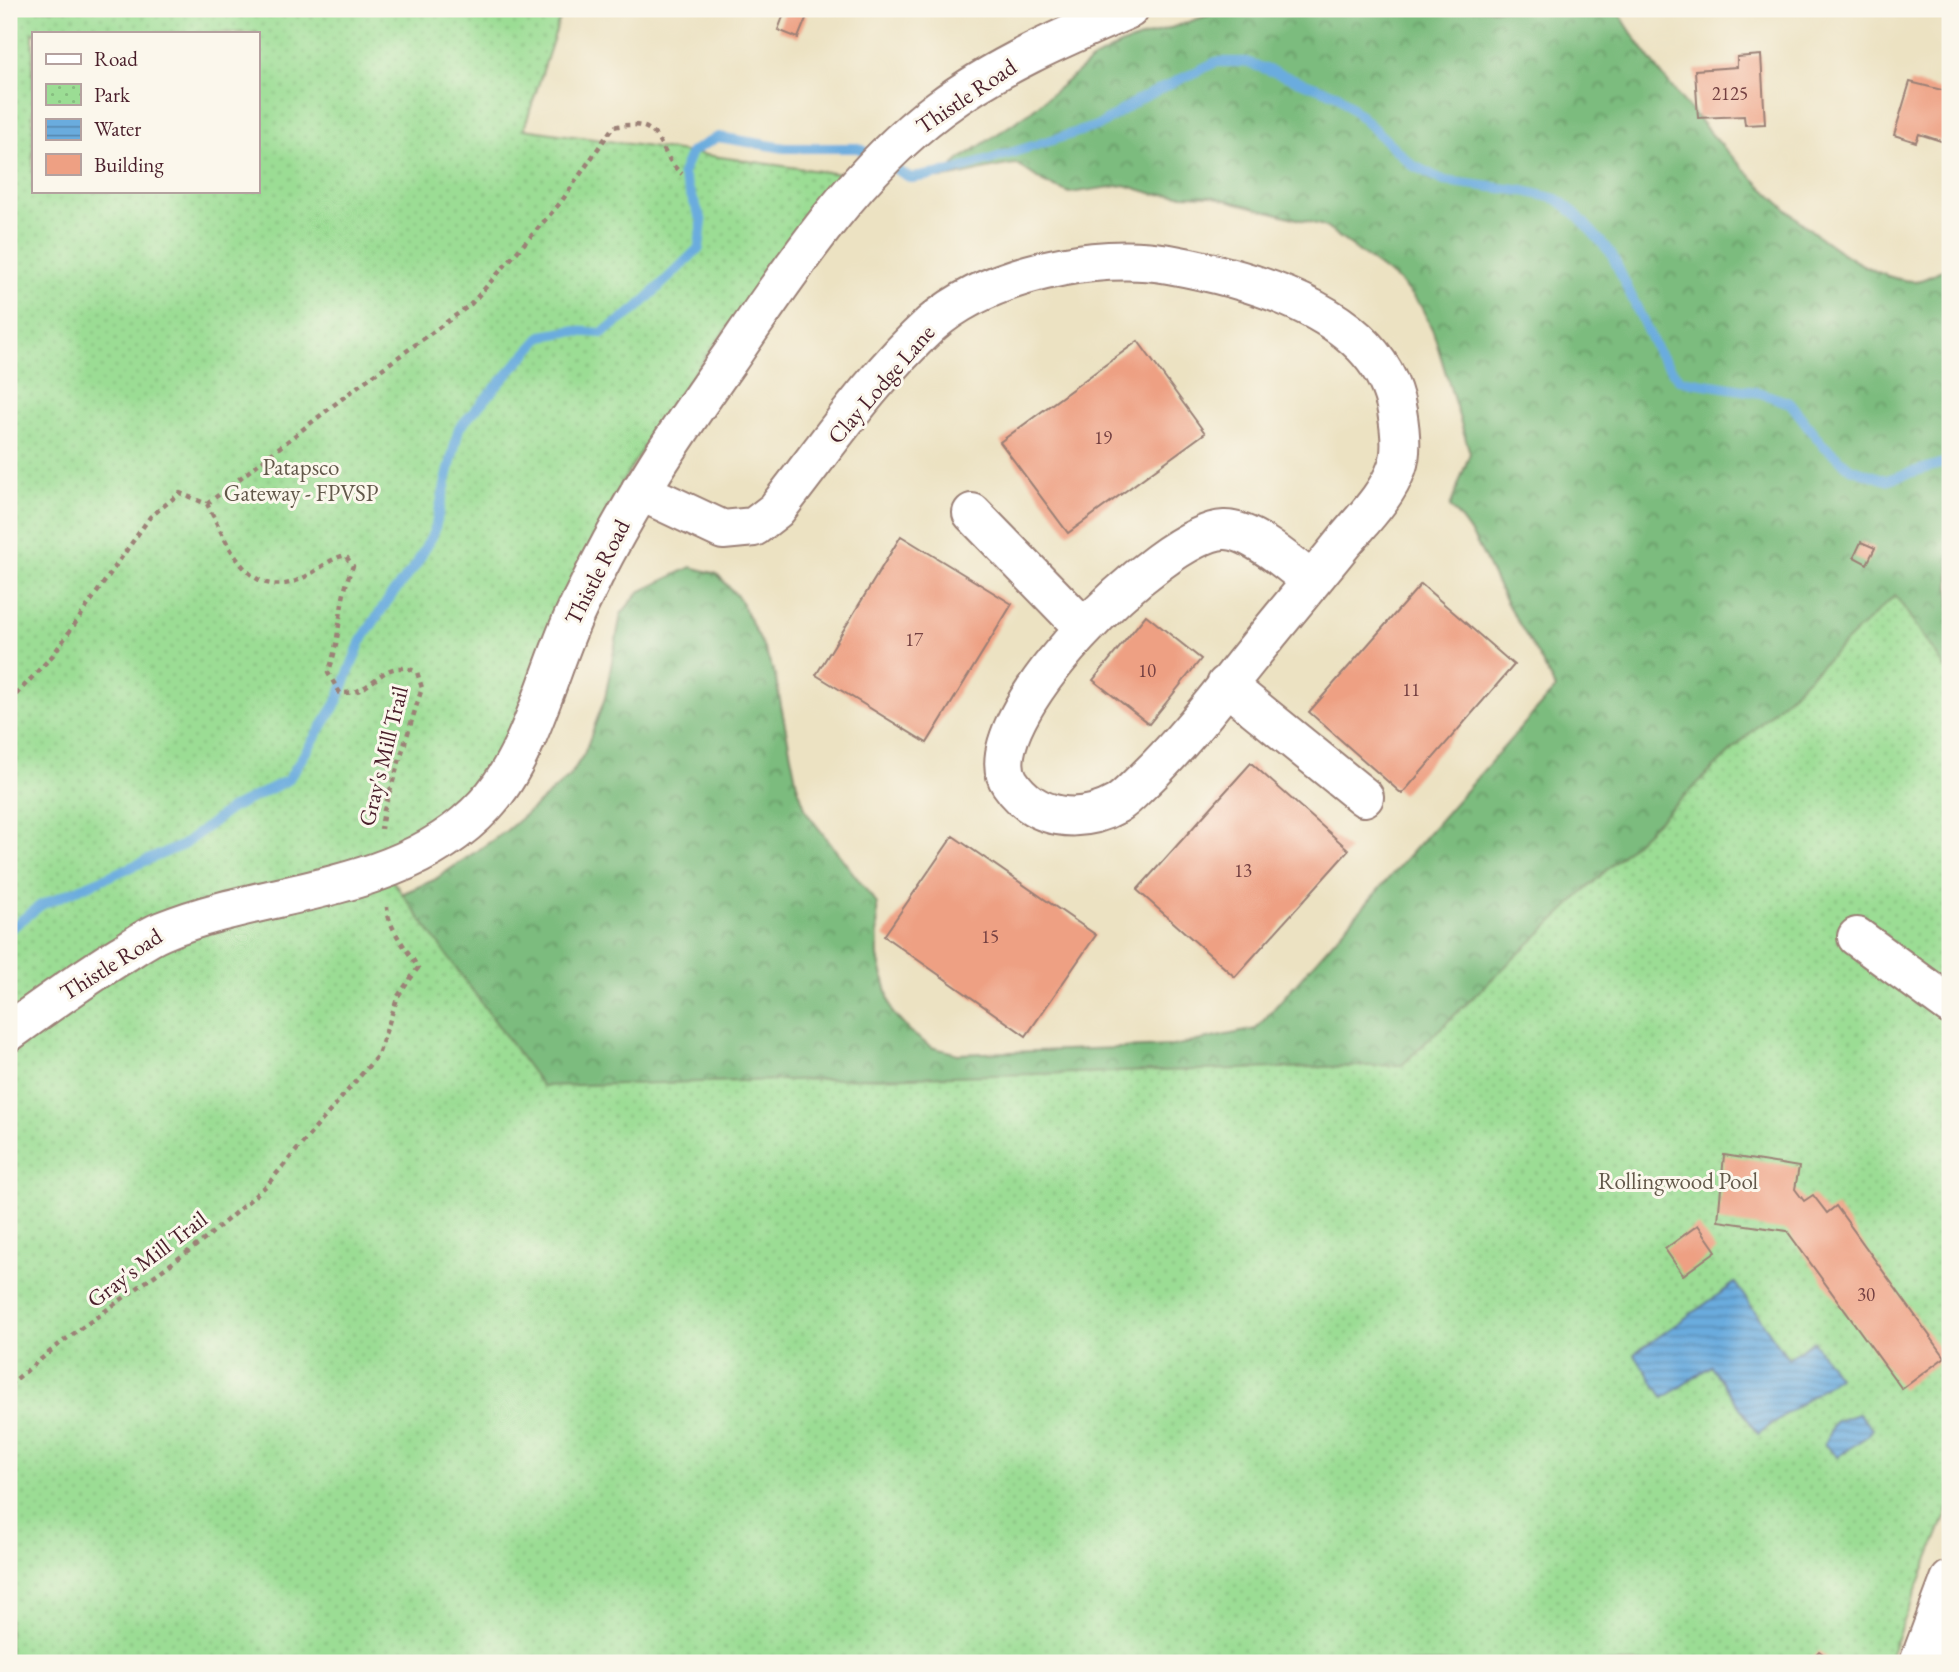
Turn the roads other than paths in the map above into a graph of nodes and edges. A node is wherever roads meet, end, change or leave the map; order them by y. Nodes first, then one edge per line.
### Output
1 (1129, 9) edge
2 (639, 491) junction
3 (972, 513) dead end
4 (1311, 581) junction
5 (1083, 627) junction
6 (1226, 685) junction
7 (1364, 797) dead end
8 (1857, 937) dead end
9 (1950, 1004) edge
10 (9, 1032) edge
11 (1950, 1580) edge
12 (1919, 1663) edge

1 - 2 street, Thistle Road
2 - 4 street, Clay Lodge Lane
2 - 10 street, Thistle Road
3 - 5 street
4 - 5 street, Clay Lodge Lane
4 - 6 street, Clay Lodge Lane
5 - 6 street, Clay Lodge Lane
6 - 7 street
8 - 9 street
11 - 12 street

